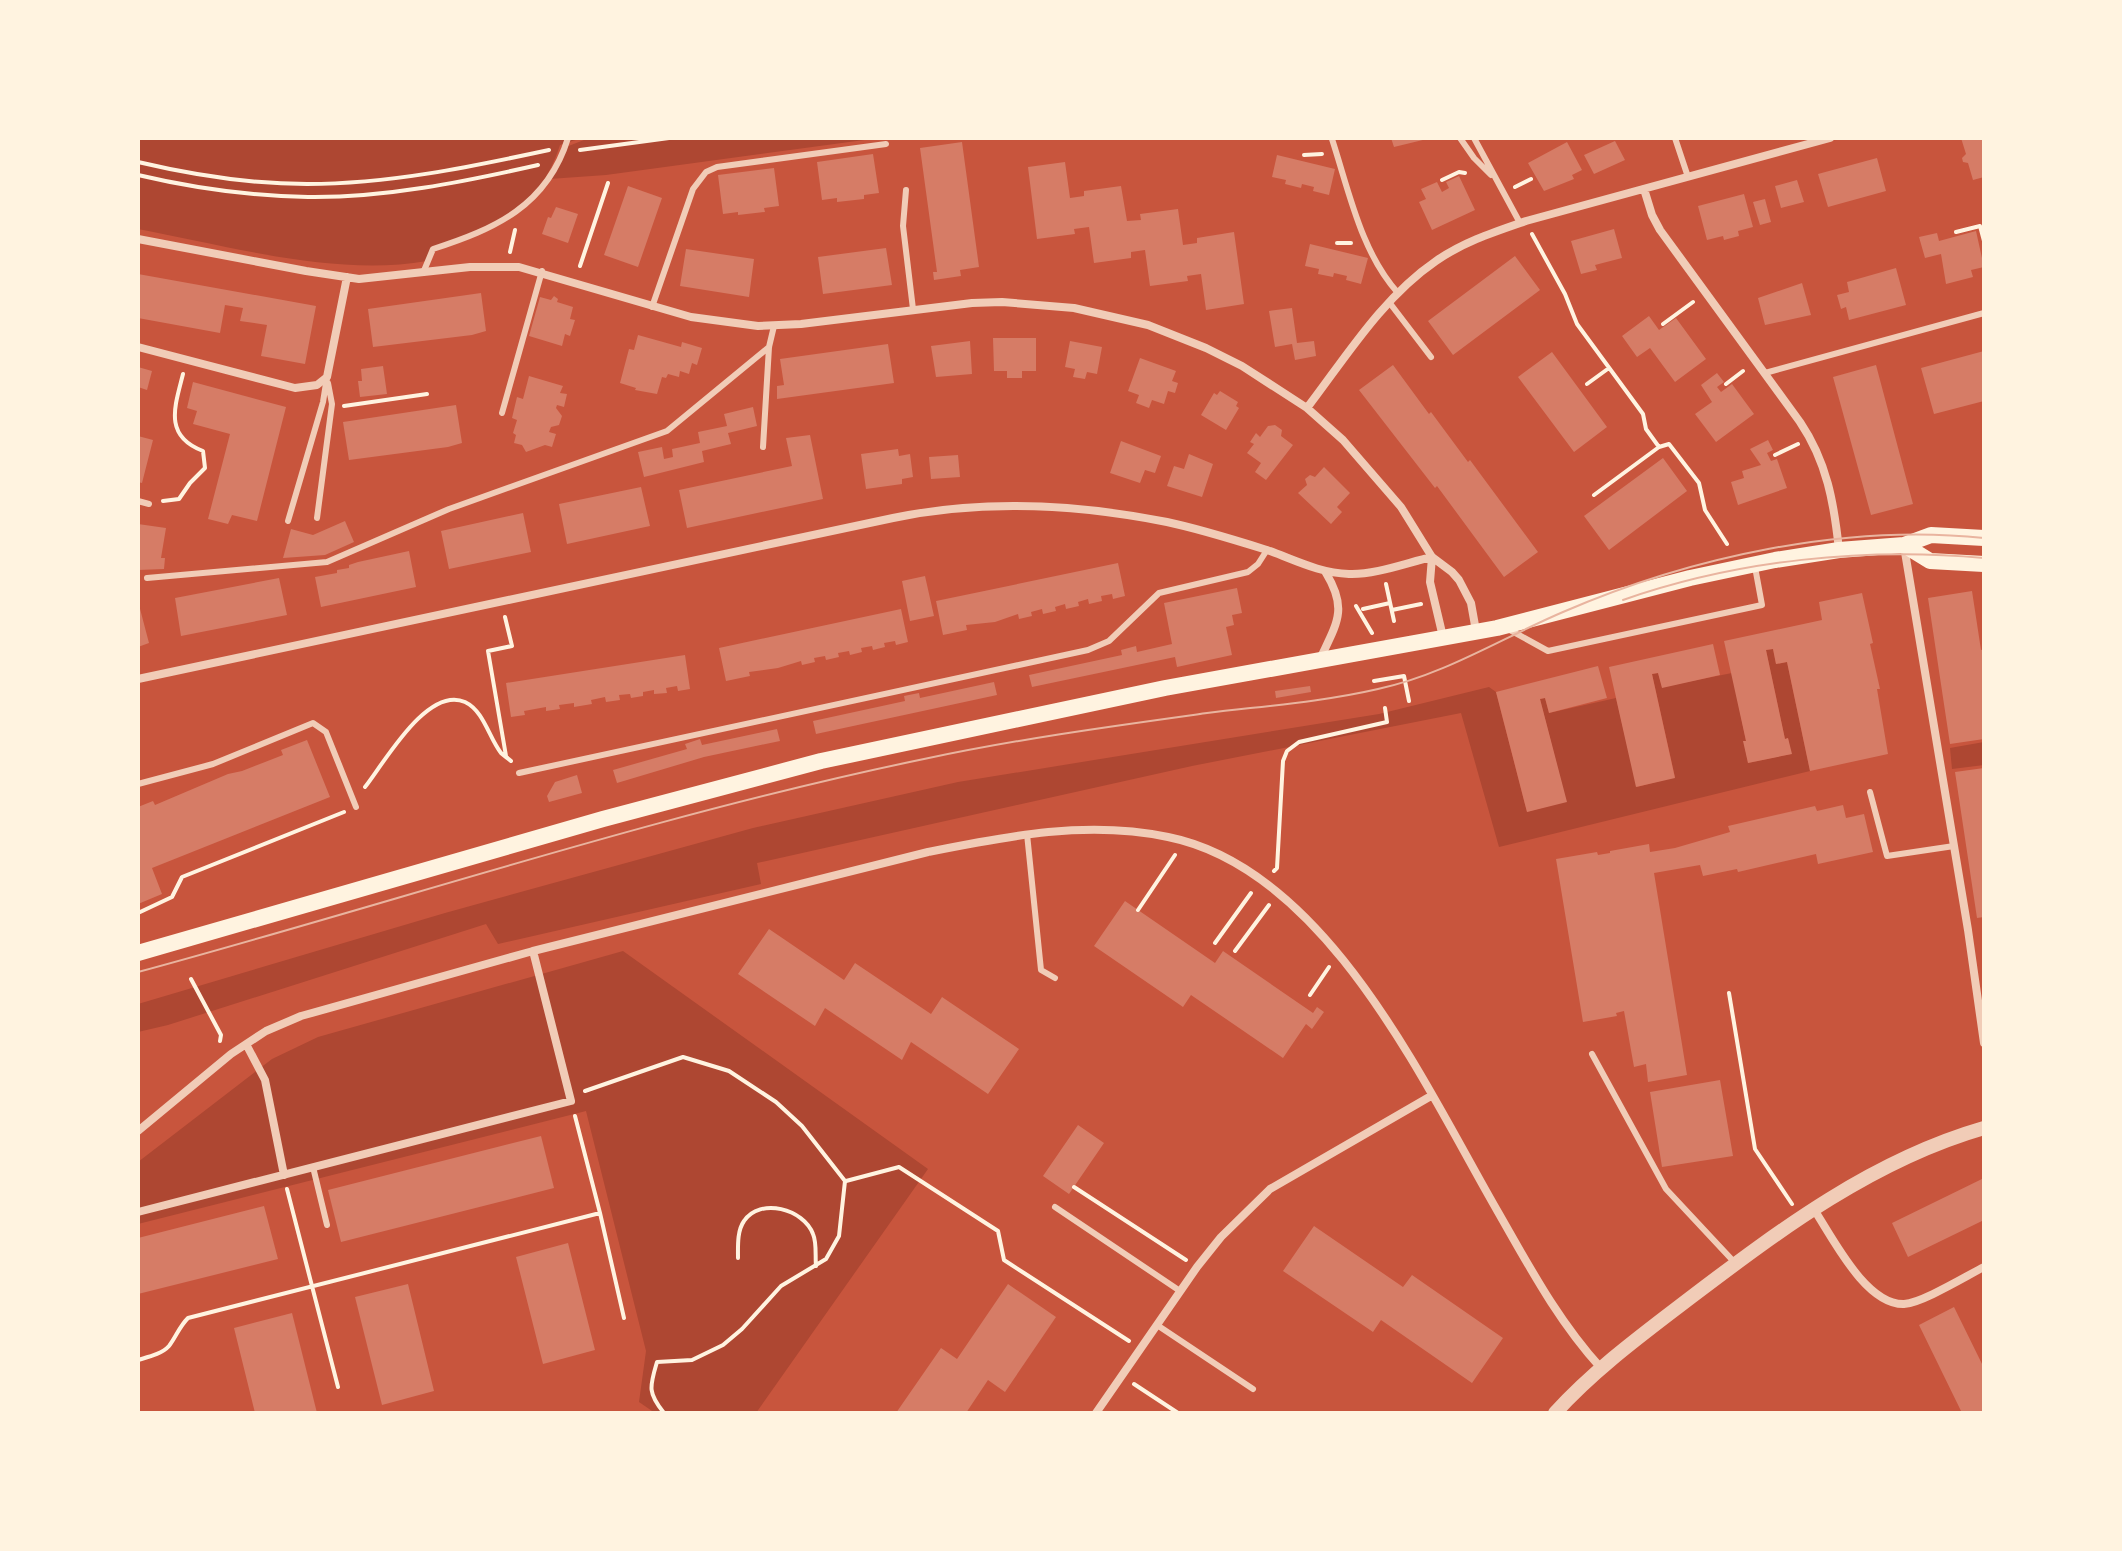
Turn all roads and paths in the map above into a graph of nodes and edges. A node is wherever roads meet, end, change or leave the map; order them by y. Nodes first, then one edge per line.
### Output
1 (568, 138) edge
2 (669, 138) edge
3 (1460, 138) edge
4 (1474, 138) edge
5 (1675, 138) edge
6 (1830, 138) edge
7 (1332, 139) edge
8 (886, 144) dead end
9 (565, 147) junction
10 (560, 158) junction
11 (138, 162) edge
12 (138, 175) edge
13 (1688, 177) junction
14 (1497, 180) junction
15 (608, 183) dead end
16 (1644, 189) junction
17 (906, 190) dead end
18 (1523, 222) junction
19 (1956, 232) dead end
20 (138, 239) edge
21 (1984, 241) edge
22 (580, 266) dead end
23 (542, 271) junction
24 (423, 273) junction
25 (347, 277) junction
26 (1398, 293) junction
27 (1706, 293) junction
28 (1389, 302) junction
29 (652, 307) junction
30 (913, 309) junction
31 (1984, 313) edge
32 (1663, 324) dead end
33 (774, 326) junction
34 (138, 347) edge
35 (769, 347) junction
36 (1431, 357) dead end
37 (187, 360) junction
38 (1757, 362) junction
39 (1609, 368) junction
40 (1765, 373) junction
41 (327, 377) junction
42 (1587, 384) dead end
43 (1726, 384) dead end
44 (427, 394) dead end
45 (331, 400) junction
46 (1307, 408) junction
47 (502, 413) dead end
48 (1811, 438) junction
49 (763, 447) dead end
50 (1659, 447) junction
51 (1775, 455) dead end
52 (1594, 495) dead end
53 (167, 500) dead end
54 (138, 501) edge
55 (149, 504) dead end
56 (317, 518) dead end
57 (288, 521) dead end
58 (1984, 538) edge
59 (1727, 544) dead end
60 (1904, 545) junction
61 (1267, 550) junction
62 (1839, 550) junction
63 (1432, 557) junction
64 (1754, 564) junction
65 (1984, 564) edge
66 (1326, 573) junction
67 (147, 578) dead end
68 (1385, 580) dead end
69 (1390, 603) junction
70 (1421, 604) dead end
71 (1363, 609) dead end
72 (1392, 610) junction
73 (505, 617) dead end
74 (1394, 621) dead end
75 (1503, 626) junction
76 (1476, 631) junction
77 (1443, 637) junction
78 (1320, 659) junction
79 (138, 679) edge
80 (1374, 681) dead end
81 (1409, 701) dead end
82 (1385, 708) dead end
83 (506, 756) dead end
84 (519, 773) dead end
85 (138, 784) edge
86 (1870, 792) dead end
87 (356, 807) dead end
88 (1027, 834) junction
89 (1185, 841) junction
90 (1954, 846) junction
91 (1263, 882) junction
92 (1277, 893) junction
93 (1138, 910) dead end
94 (1215, 943) dead end
95 (533, 951) junction
96 (1235, 951) dead end
97 (138, 953) edge
98 (1339, 953) junction
99 (1055, 978) dead end
100 (191, 979) dead end
101 (1729, 993) dead end
102 (1310, 995) dead end
103 (222, 1043) dead end
104 (1984, 1043) edge
105 (246, 1044) junction
106 (1592, 1054) dead end
107 (1431, 1096) junction
108 (571, 1101) junction
109 (1984, 1128) edge
110 (138, 1131) edge
111 (313, 1167) junction
112 (284, 1175) junction
113 (845, 1181) junction
114 (1074, 1187) dead end
115 (1055, 1207) dead end
116 (1813, 1208) junction
117 (138, 1212) edge
118 (600, 1213) junction
119 (1799, 1217) junction
120 (327, 1225) dead end
121 (738, 1258) dead end
122 (1736, 1264) junction
123 (816, 1266) junction
124 (1197, 1267) junction
125 (1984, 1267) edge
126 (312, 1287) junction
127 (1180, 1291) junction
128 (624, 1318) dead end
129 (1157, 1325) junction
130 (1141, 1349) junction
131 (138, 1360) edge
132 (1601, 1368) junction
133 (1122, 1376) junction
134 (338, 1387) dead end
135 (1253, 1389) dead end
136 (664, 1413) edge
137 (1096, 1413) edge
138 (1178, 1413) edge
139 (1555, 1413) edge

1 - 9 lane
2 - 10 path
3 - 14 lane
4 - 14 lane
5 - 13 lane
6 - 13 street
7 - 26 lane
8 - 29 lane
9 - 10 lane
9 - 11 path
10 - 12 path
10 - 24 lane
13 - 16 street
14 - 18 lane
15 - 22 path
16 - 18 street
16 - 27 street
17 - 30 lane
18 - 26 street
18 - 39 path
19 - 21 path
20 - 25 street
23 - 24 street
23 - 29 street
23 - 47 lane
24 - 25 street
25 - 41 street
26 - 28 street
27 - 32 path
27 - 38 street
28 - 36 lane
28 - 46 street
29 - 33 street
30 - 33 street
30 - 46 street
31 - 40 lane
33 - 35 lane
34 - 37 street
35 - 49 lane
35 - 67 lane
37 - 41 street
37 - 53 path
38 - 40 street
38 - 43 path
39 - 42 path
39 - 50 path
40 - 48 street
41 - 45 lane
41 - 57 lane
44 - 45 path
45 - 56 lane
46 - 63 street
48 - 51 path
48 - 62 street
50 - 52 path
50 - 59 path
54 - 55 lane
58 - 60 main road
60 - 62 main road
60 - 65 main road
60 - 90 street
61 - 66 street
61 - 79 street
61 - 84 lane
62 - 64 main road
63 - 66 street
63 - 76 street
63 - 77 street
64 - 75 main road
64 - 75 lane
66 - 78 street
68 - 69 path
69 - 71 path
69 - 72 path
70 - 72 path
72 - 74 path
73 - 83 path
75 - 76 main road
76 - 77 main road
77 - 78 main road
78 - 97 main road
80 - 81 path
82 - 91 path
85 - 87 lane
86 - 90 lane
88 - 89 street
88 - 95 street
88 - 99 lane
89 - 91 street
89 - 93 path
90 - 104 street
91 - 92 street
91 - 94 path
92 - 96 path
92 - 98 street
95 - 105 street
95 - 108 street
98 - 102 path
98 - 107 street
100 - 103 path
101 - 119 path
105 - 110 street
105 - 112 street
106 - 122 lane
107 - 124 street
107 - 132 street
108 - 111 street
108 - 113 path
108 - 118 path
109 - 116 street
111 - 112 street
111 - 120 lane
112 - 117 street
112 - 126 path
113 - 123 path
113 - 130 path
114 - 124 path
115 - 127 lane
116 - 119 street
116 - 125 street
118 - 126 path
118 - 128 path
119 - 122 street
121 - 123 path
122 - 132 street
123 - 136 path
124 - 127 street
126 - 131 path
126 - 134 path
127 - 129 street
129 - 130 street
129 - 135 lane
130 - 133 street
132 - 139 street
133 - 137 street
133 - 138 path

